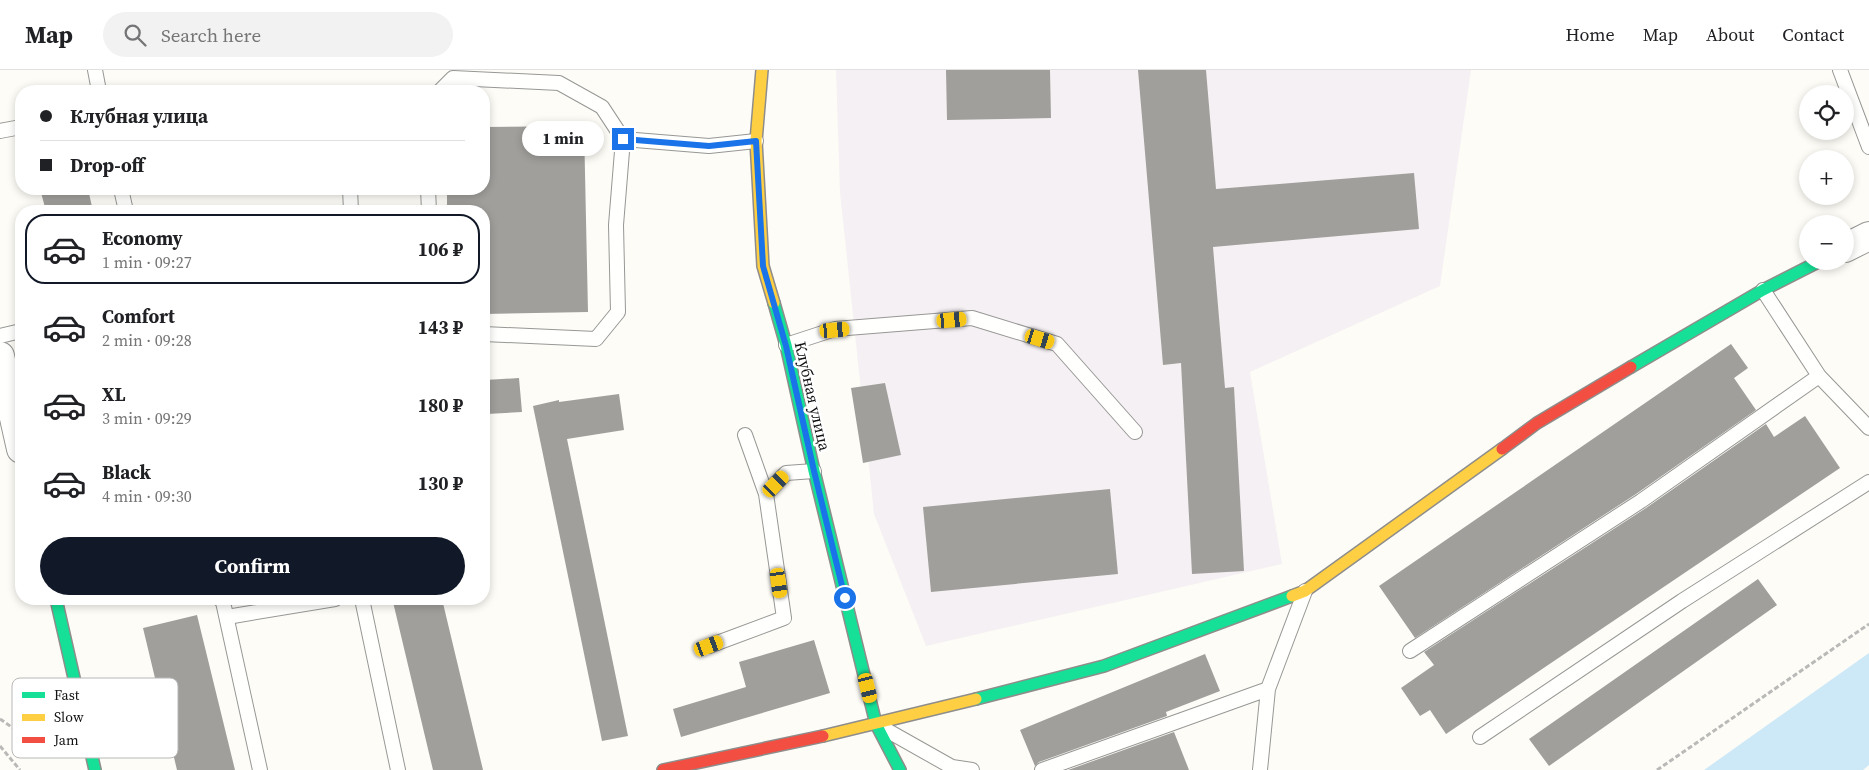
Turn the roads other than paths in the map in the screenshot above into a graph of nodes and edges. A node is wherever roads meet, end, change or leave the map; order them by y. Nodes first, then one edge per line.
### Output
1 (95, 70) edge
2 (762, 70) edge
3 (1840, 70) edge
4 (98, 85) edge
5 (446, 85) edge
6 (15, 128) edge
7 (0, 132) edge
8 (623, 139) junction
9 (756, 141) junction
10 (1869, 147) edge
11 (1869, 236) edge
12 (1854, 244) edge
13 (1802, 270) edge
14 (1763, 290) junction
15 (15, 332) edge
16 (490, 334) edge
17 (0, 336) edge
18 (786, 346) junction
19 (0, 356) edge
20 (1819, 376) junction
21 (15, 422) edge
22 (1869, 428) edge
23 (1136, 432) dead end
24 (745, 435) dead end
25 (814, 471) junction
26 (1869, 482) edge
27 (766, 494) junction
28 (1305, 591) junction
29 (57, 605) edge
30 (224, 605) edge
31 (299, 605) edge
32 (363, 605) edge
33 (226, 617) junction
34 (709, 646) dead end
35 (1410, 652) dead end
36 (74, 678) edge
37 (1268, 689) junction
38 (876, 724) junction
39 (1480, 737) dead end
40 (260, 770) edge
41 (398, 770) edge
42 (663, 770) edge
43 (900, 770) edge
44 (972, 770) edge
45 (1042, 770) edge
46 (1260, 770) edge

1 - 4 lane
2 - 9 street, Клубная улица
3 - 10 lane
5 - 8 lane
6 - 7 lane
8 - 9 lane
8 - 16 lane
9 - 18 street, Клубная улица
11 - 12 street
13 - 14 street
14 - 20 lane
14 - 28 street
15 - 17 lane
18 - 23 lane
18 - 25 street, Клубная улица
19 - 21 street
20 - 22 lane
20 - 35 lane
24 - 27 lane
25 - 27 lane
25 - 38 street, Клубная улица
26 - 39 lane
27 - 34 lane
28 - 37 lane
28 - 38 street
29 - 36 street
30 - 33 lane
31 - 33 lane
32 - 41 lane
33 - 40 lane
37 - 45 lane
37 - 46 lane
38 - 42 street
38 - 43 street, Клубная улица
38 - 44 lane

